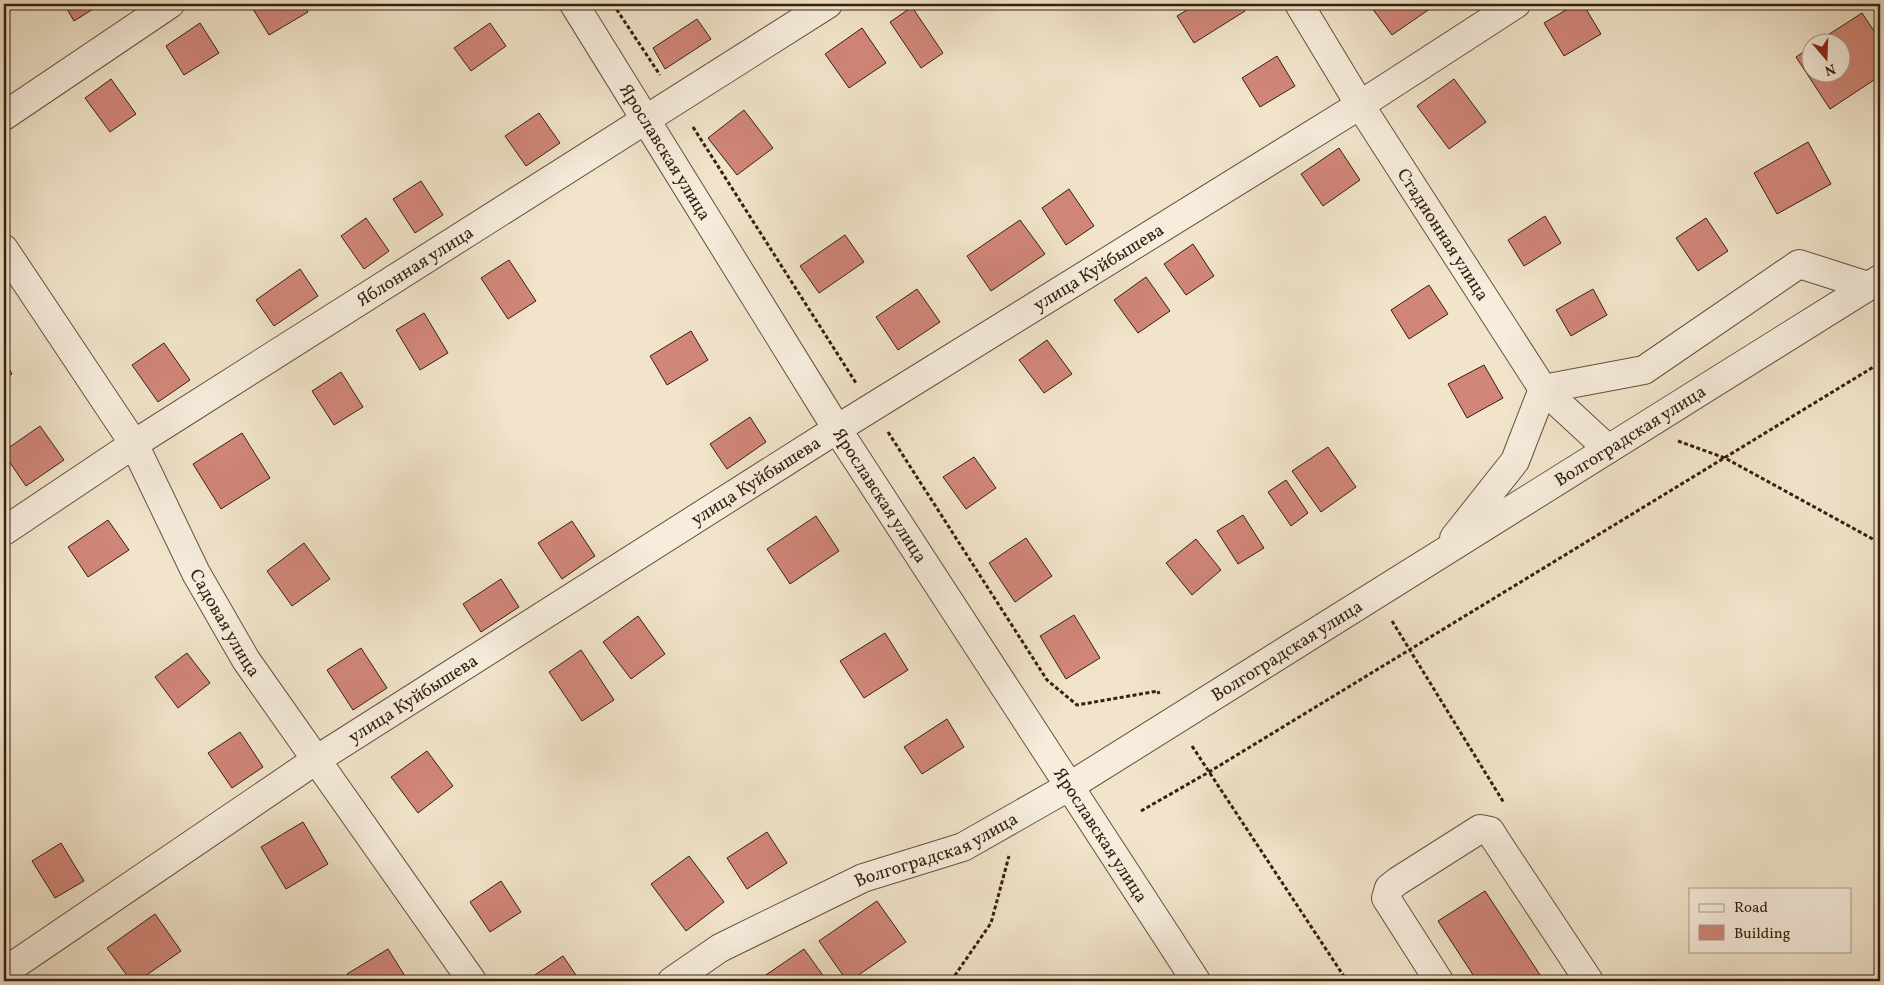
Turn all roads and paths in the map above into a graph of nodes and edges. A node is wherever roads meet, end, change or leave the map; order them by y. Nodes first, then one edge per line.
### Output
1 (170, 4) edge
2 (574, 4) edge
3 (828, 4) edge
4 (1299, 4) edge
5 (1516, 4) edge
6 (1360, 104) junction
7 (4, 116) edge
8 (645, 119) junction
9 (4, 249) edge
10 (1874, 282) edge
11 (1880, 363) edge
12 (1543, 389) junction
13 (1642, 428) junction
14 (837, 429) junction
15 (134, 444) junction
16 (1608, 449) junction
17 (1725, 458) junction
18 (4, 532) edge
19 (1880, 543) edge
20 (1442, 553) junction
21 (1376, 595) junction
22 (1410, 650) junction
23 (1175, 720) junction
24 (316, 760) junction
25 (1209, 772) junction
26 (1070, 786) junction
27 (1142, 811) dead end
28 (1509, 811) dead end
29 (1020, 814) junction
30 (4, 972) edge
31 (472, 981) edge
32 (672, 981) edge
33 (951, 981) edge
34 (1196, 981) edge
35 (1347, 981) edge
36 (1439, 981) edge
37 (1589, 981) edge

1 - 7 street
2 - 8 street, Ярославская улица
3 - 8 street, Яблонная улица
4 - 6 street, Стадионная улица
5 - 6 street, улица Куйбышева
6 - 12 street, Стадионная улица
6 - 14 street, улица Куйбышева
8 - 14 street, Ярославская улица
8 - 15 street, Яблонная улица
9 - 15 street, Садовая улица
10 - 12 street
10 - 13 street, Волгоградская улица
11 - 17 path
12 - 16 street, Стадионная улица
12 - 20 street
13 - 16 street, Волгоградская улица
13 - 17 path
14 - 24 street, улица Куйбышева
14 - 26 street, Ярославская улица
15 - 18 street, Яблонная улица
15 - 24 street, Садовая улица
16 - 20 street, Волгоградская улица
17 - 19 path
17 - 22 path
20 - 21 street, Волгоградская улица
21 - 22 path
21 - 23 street, Волгоградская улица
22 - 25 path
22 - 28 path
23 - 25 path
23 - 26 street, Волгоградская улица
24 - 30 street, улица Куйбышева
24 - 31 street, Садовая улица
25 - 27 path
25 - 35 path
26 - 29 street, Волгоградская улица
26 - 34 street, Ярославская улица
29 - 32 street, Волгоградская улица
29 - 33 path
36 - 37 street

